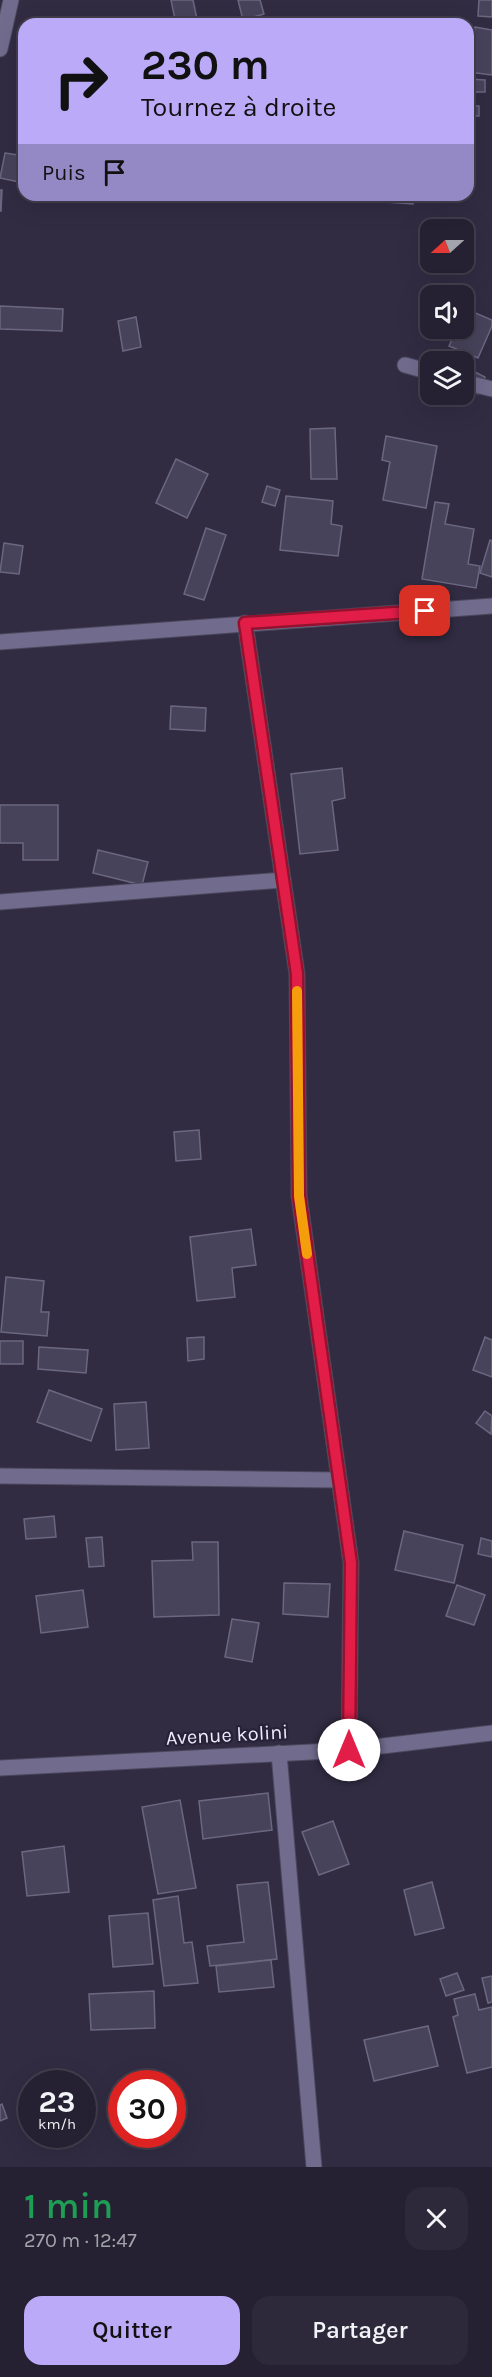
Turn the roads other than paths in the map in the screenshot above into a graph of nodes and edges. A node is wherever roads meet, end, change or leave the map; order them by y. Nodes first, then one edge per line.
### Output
1 (11, 0) edge
2 (0, 49) edge
3 (405, 365) dead end
4 (420, 369) edge
5 (474, 384) edge
6 (492, 389) edge
7 (492, 606) edge
8 (245, 623) junction
9 (0, 642) edge
10 (283, 880) junction
11 (0, 902) edge
12 (0, 1476) edge
13 (338, 1480) junction
14 (492, 1733) edge
15 (349, 1750) junction
16 (279, 1753) junction
17 (0, 1768) edge
18 (314, 2167) edge

1 - 2 street
3 - 4 street
5 - 6 street
7 - 8 street
8 - 9 street
8 - 10 street
10 - 11 street
10 - 13 street
12 - 13 street
13 - 15 street
14 - 15 street, Avenue kolini
15 - 16 street, Avenue kolini
16 - 17 street, Avenue kolini
16 - 18 street

